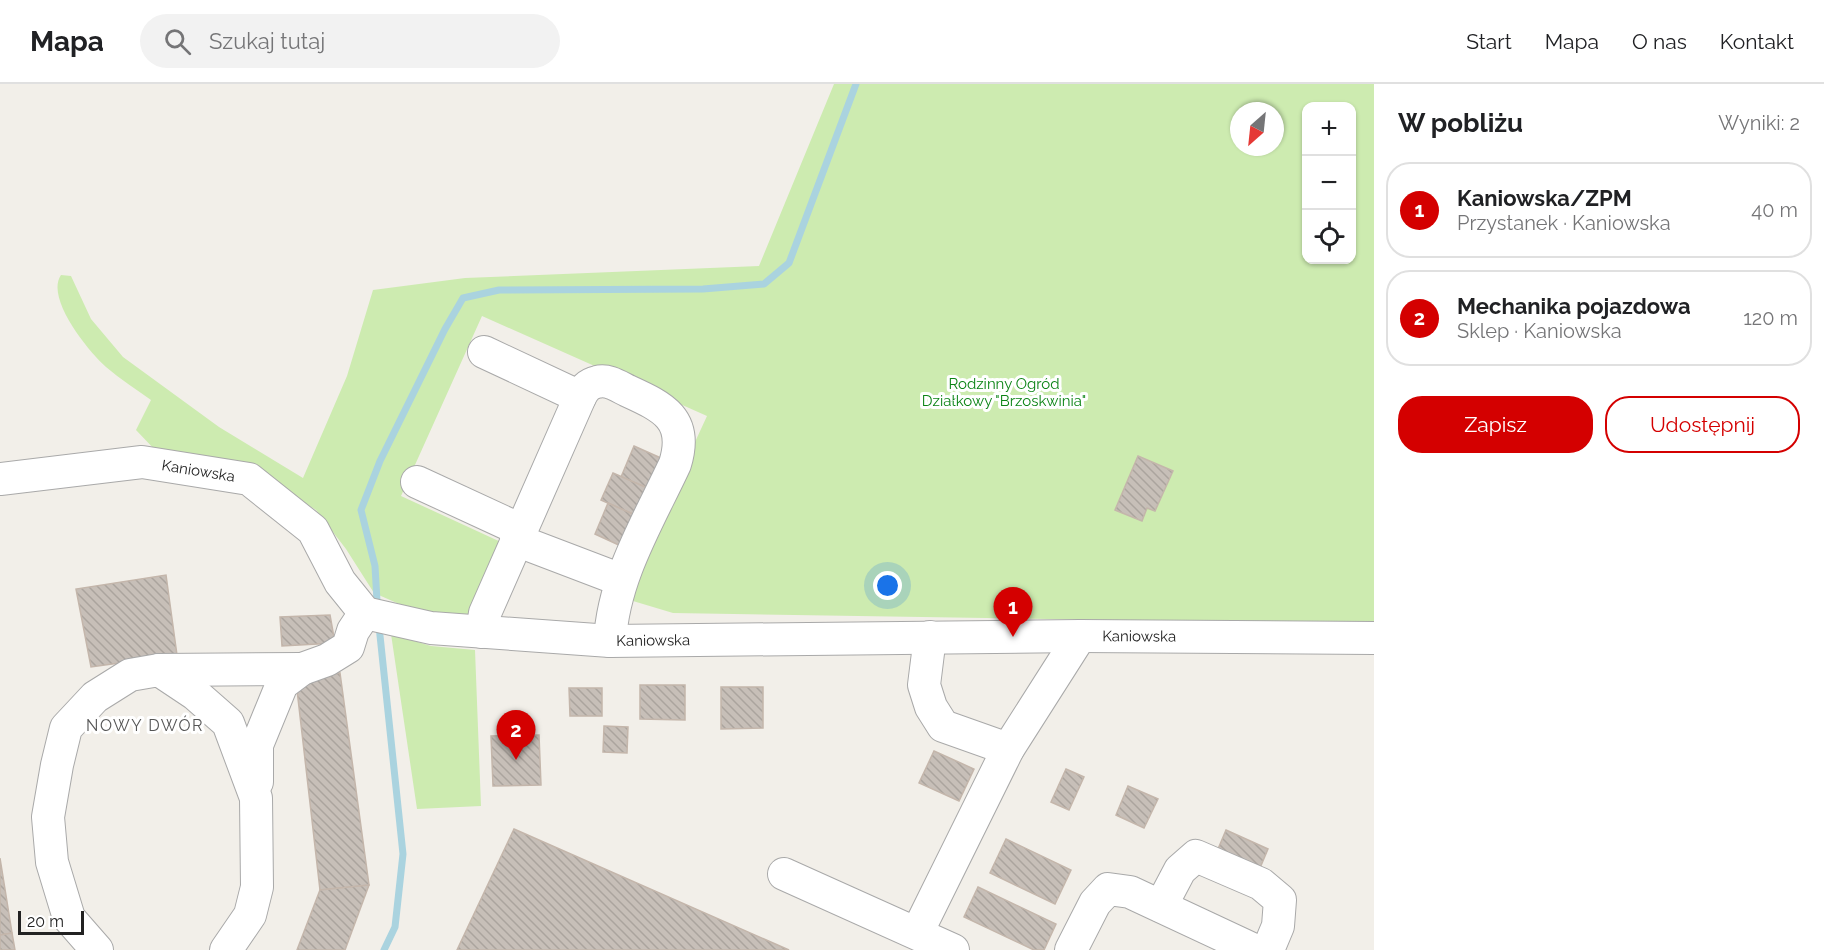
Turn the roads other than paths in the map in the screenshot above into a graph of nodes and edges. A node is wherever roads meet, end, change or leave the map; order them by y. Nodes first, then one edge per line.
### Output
1 (484, 352) dead end
2 (580, 397) junction
3 (0, 479) edge
4 (417, 482) dead end
5 (519, 535) junction
6 (621, 580) junction
7 (366, 613) junction
8 (482, 632) junction
9 (1080, 636) junction
10 (930, 638) junction
11 (1374, 638) edge
12 (610, 641) junction
13 (302, 669) junction
14 (159, 670) junction
15 (1008, 749) junction
16 (256, 798) junction
17 (784, 874) dead end
18 (1161, 906) junction
19 (917, 933) junction
20 (97, 950) edge
21 (226, 950) edge
22 (953, 950) edge
23 (1071, 950) edge
24 (1254, 950) edge
25 (1268, 950) edge

1 - 2 street
2 - 5 street
2 - 6 street
3 - 7 street, Kaniowska
4 - 5 street
5 - 6 street
5 - 8 street
6 - 12 street
7 - 8 street, Kaniowska
7 - 13 street
8 - 12 street, Kaniowska
9 - 10 street, Kaniowska
9 - 11 street, Kaniowska
9 - 15 street
10 - 12 street, Kaniowska
10 - 15 street
13 - 14 street
13 - 16 street
14 - 16 street
14 - 20 street
15 - 19 street
16 - 21 street
17 - 19 street
18 - 23 street
18 - 24 street
18 - 25 street
19 - 22 street

